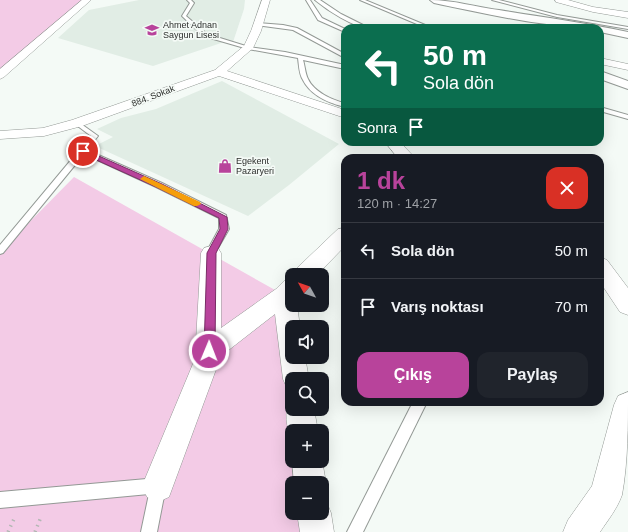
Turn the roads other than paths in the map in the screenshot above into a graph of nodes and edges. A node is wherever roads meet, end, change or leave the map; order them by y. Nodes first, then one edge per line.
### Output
1 (87, 0) edge
2 (189, 0) edge
3 (266, 0) edge
4 (308, 0) edge
5 (317, 0) edge
6 (362, 0) edge
7 (426, 0) edge
8 (434, 0) edge
9 (494, 0) edge
10 (559, 0) edge
11 (463, 10) junction
12 (478, 15) junction
13 (628, 15) edge
14 (491, 21) dead end
15 (258, 24) junction
16 (359, 24) edge
17 (421, 24) edge
18 (532, 24) edge
19 (558, 24) edge
20 (628, 28) edge
21 (341, 29) edge
22 (604, 30) edge
23 (628, 35) edge
24 (604, 37) edge
25 (628, 41) edge
26 (248, 48) junction
27 (341, 54) edge
28 (300, 57) junction
29 (604, 62) edge
30 (341, 66) edge
31 (628, 67) edge
32 (604, 68) edge
33 (219, 72) junction
34 (0, 75) edge
35 (604, 76) edge
36 (628, 76) edge
37 (628, 85) edge
38 (341, 104) edge
39 (604, 110) edge
40 (341, 113) edge
41 (628, 117) edge
42 (77, 123) junction
43 (0, 135) edge
44 (396, 146) edge
45 (83, 151) junction
46 (403, 154) edge
47 (341, 238) edge
48 (1, 248) edge
49 (211, 253) joint
50 (311, 268) edge
51 (604, 270) edge
52 (285, 293) edge
53 (626, 299) edge
54 (209, 351) junction
55 (418, 406) edge
56 (628, 406) edge
57 (158, 486) junction
58 (0, 500) edge
59 (315, 520) edge
60 (149, 532) edge
61 (317, 532) edge
62 (355, 532) edge
63 (580, 532) edge

1 - 34 street
2 - 26 lane
3 - 15 street, 884. Sokak
4 - 21 lane
5 - 16 lane
6 - 17 lane
7 - 11 street
8 - 11 street
9 - 20 lane
10 - 13 street
11 - 12 street
12 - 14 street
12 - 18 street
12 - 19 street
15 - 26 street, 884. Sokak
15 - 27 lane
22 - 23 street
24 - 25 street
26 - 28 lane
26 - 33 street, 884. Sokak
28 - 30 lane
28 - 38 lane
29 - 31 street
32 - 36 street
33 - 40 street
33 - 42 street, 884. Sokak
35 - 37 street
39 - 41 lane
42 - 43 street, 884. Sokak
42 - 45 lane
44 - 46 street
45 - 48 lane
45 - 49 lane
47 - 50 street
49 - 54 street
51 - 53 street
52 - 54 street
54 - 57 street
55 - 62 lane
56 - 63 street
57 - 58 lane
57 - 60 lane
59 - 61 street

